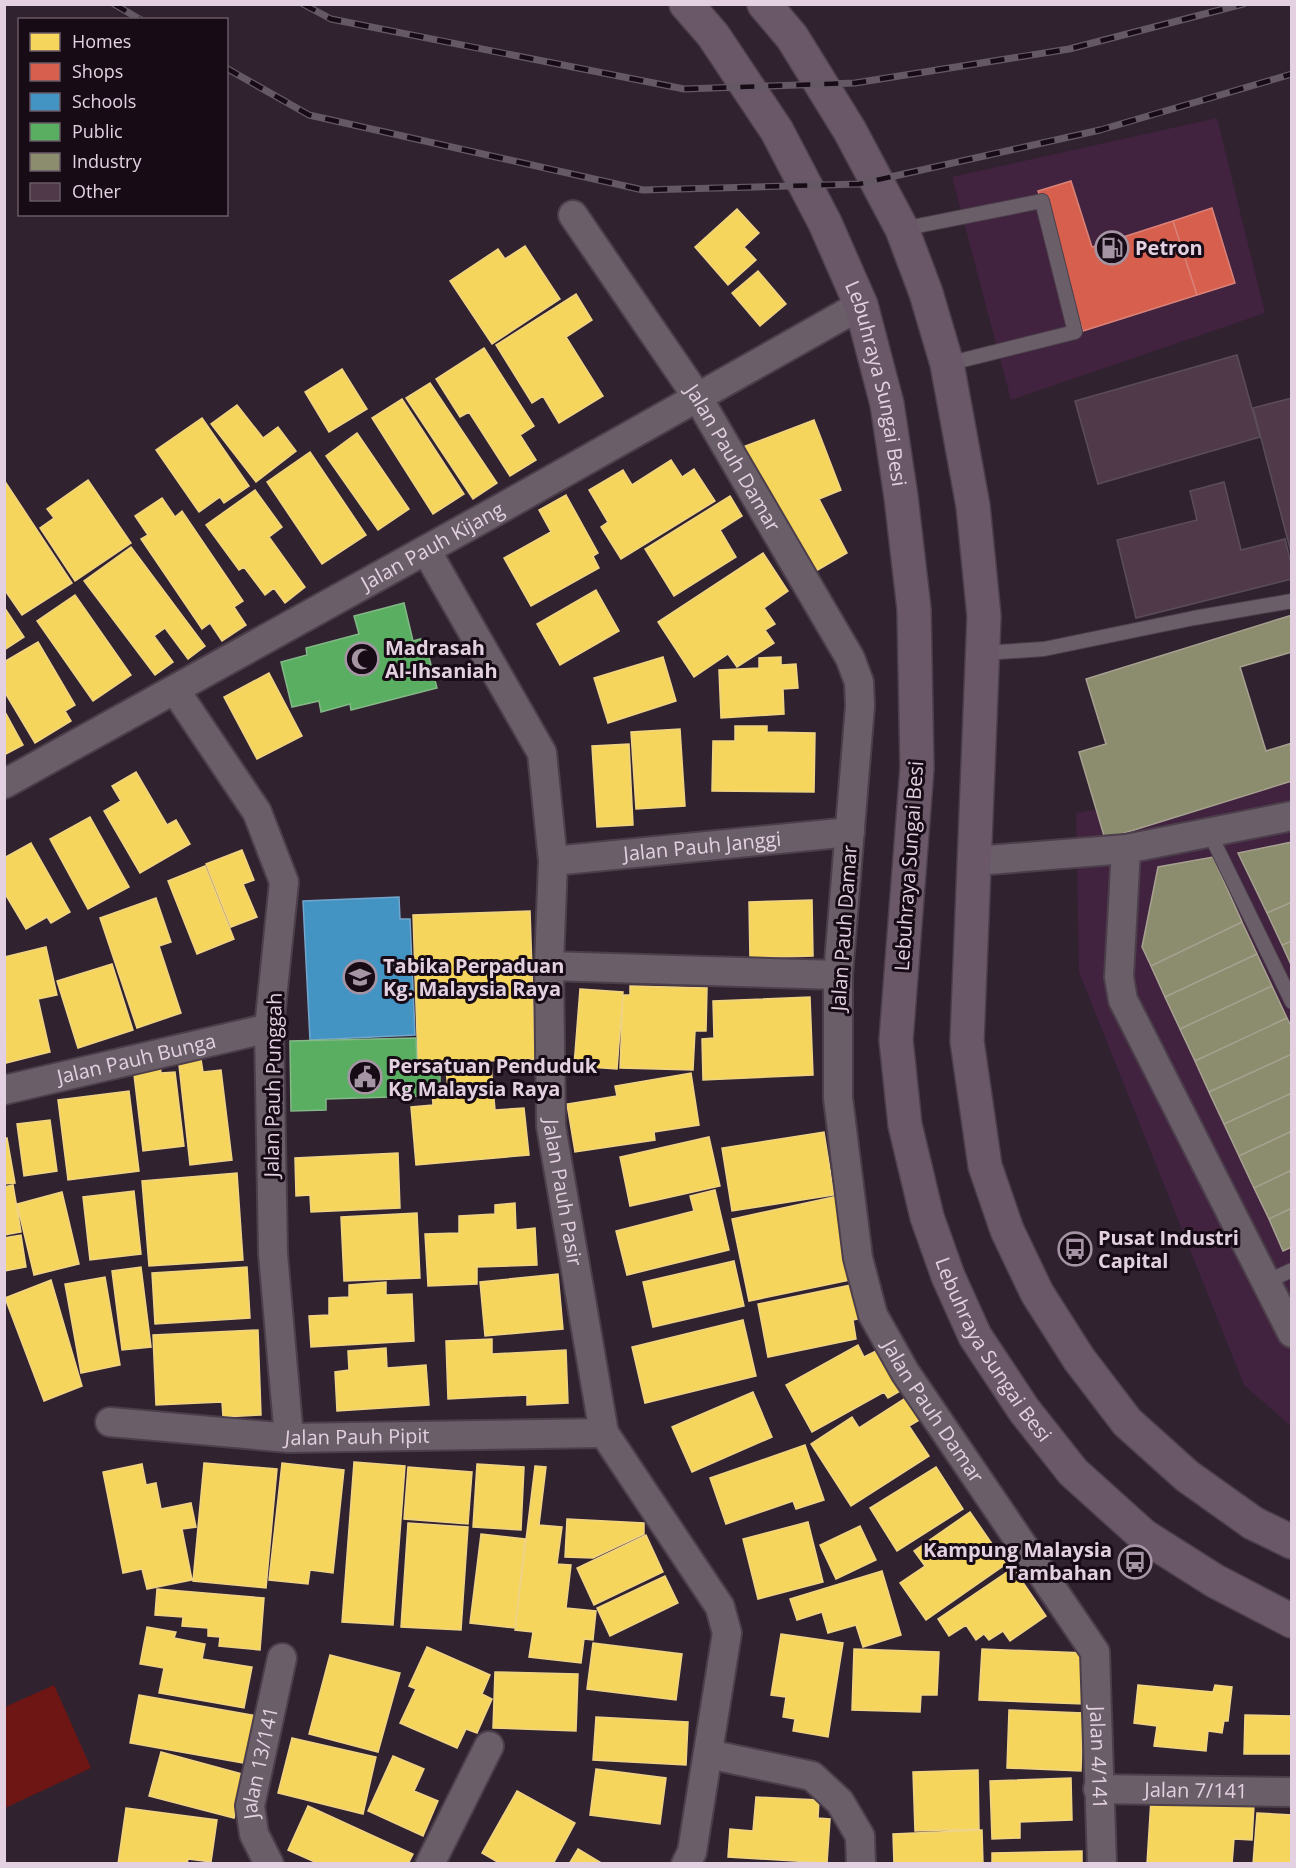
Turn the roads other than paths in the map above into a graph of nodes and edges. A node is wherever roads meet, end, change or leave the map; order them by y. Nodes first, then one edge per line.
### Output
1 (686, 4) edge
2 (764, 4) edge
3 (784, 4) edge
4 (792, 37) junction
5 (573, 215) dead end
6 (902, 229) junction
7 (861, 305) junction
8 (947, 363) junction
9 (698, 398) junction
10 (426, 550) junction
11 (1292, 601) edge
12 (984, 653) junction
13 (175, 690) junction
14 (4, 784) edge
15 (1292, 816) edge
16 (850, 832) junction
17 (1209, 832) junction
18 (1126, 849) junction
19 (553, 861) junction
20 (975, 861) junction
21 (549, 966) junction
22 (838, 975) junction
23 (1292, 1002) edge
24 (269, 1028) junction
25 (4, 1090) edge
26 (1292, 1270) edge
27 (1266, 1282) junction
28 (1292, 1333) edge
29 (110, 1422) dead end
30 (604, 1433) junction
31 (289, 1438) junction
32 (1292, 1542) edge
33 (1292, 1621) edge
34 (1095, 1652) joint
35 (282, 1658) dead end
36 (489, 1746) dead end
37 (708, 1754) junction
38 (1098, 1789) junction
39 (1292, 1792) edge
40 (269, 1863) edge
41 (430, 1863) edge
42 (686, 1863) edge
43 (861, 1863) edge
44 (1102, 1863) edge

1 - 7 highway, Lebuhraya Sungai Besi
2 - 4 highway
3 - 4 highway
4 - 6 highway
5 - 9 street, Jalan Pauh Damar
6 - 8 highway
6 - 8 lane
7 - 9 street, Jalan Pauh Kijang
7 - 33 highway, Lebuhraya Sungai Besi
8 - 12 highway
9 - 10 street, Jalan Pauh Kijang
9 - 16 street, Jalan Pauh Damar
10 - 13 street, Jalan Pauh Kijang
10 - 19 street, Jalan Pauh Pasir
11 - 12 lane
12 - 20 highway
13 - 14 street, Jalan Pauh Kijang
13 - 24 street, Jalan Pauh Punggah
15 - 17 street
16 - 19 street, Jalan Pauh Janggi
16 - 22 street, Jalan Pauh Damar
17 - 18 street
17 - 23 lane
18 - 20 street
18 - 27 street
19 - 21 street, Jalan Pauh Pasir
20 - 32 highway
21 - 22 street
21 - 30 street, Jalan Pauh Pasir
22 - 34 street, Jalan Pauh Damar
24 - 25 street, Jalan Pauh Bunga
24 - 31 street, Jalan Pauh Punggah
26 - 27 lane
27 - 28 street
29 - 31 street, Jalan Pauh Pipit
30 - 31 street, Jalan Pauh Pipit
30 - 37 street, Jalan Pauh Pasir
34 - 38 street, Jalan 4/141
35 - 40 street, Jalan 13/141
36 - 41 street
37 - 42 street, Jalan Pauh Pasir
37 - 43 street
38 - 39 street, Jalan 7/141
38 - 44 street, Jalan 4/141

